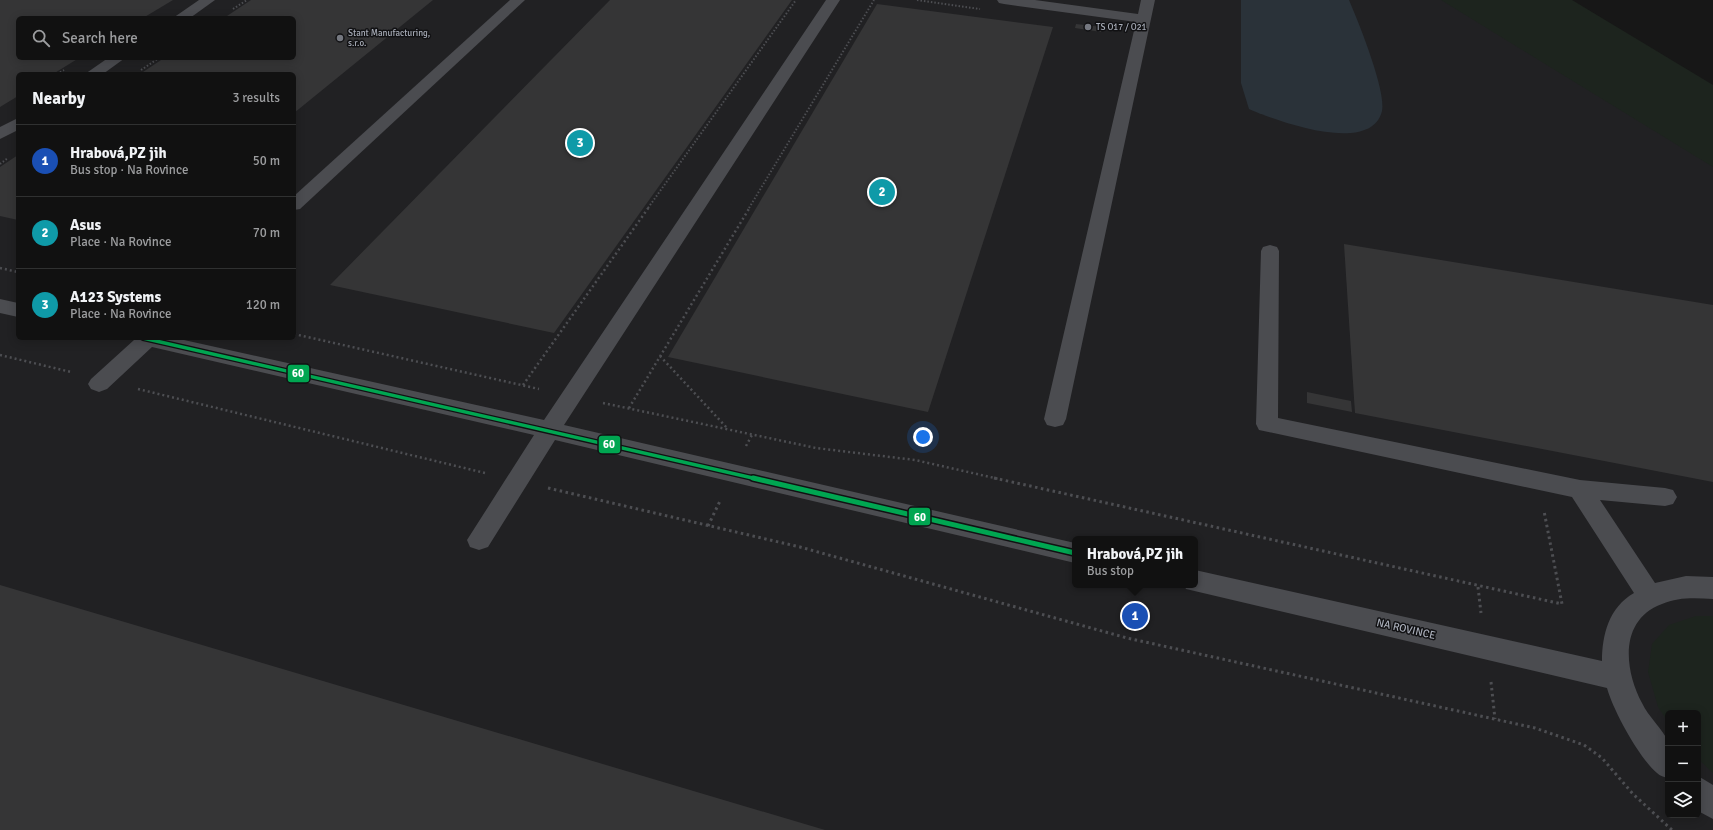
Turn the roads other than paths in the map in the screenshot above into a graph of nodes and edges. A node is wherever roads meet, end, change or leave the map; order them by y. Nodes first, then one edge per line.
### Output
1 (208, 0) edge
2 (518, 0) edge
3 (833, 0) edge
4 (1004, 0) edge
5 (1148, 0) edge
6 (183, 16) edge
7 (1144, 19) junction
8 (115, 60) edge
9 (96, 72) edge
10 (16, 124) edge
11 (0, 134) edge
12 (296, 203) edge
13 (1270, 251) dead end
14 (0, 306) edge
15 (16, 310) edge
16 (144, 340) edge
17 (149, 340) edge
18 (101, 382) road end
19 (1055, 419) dead end
20 (549, 430) junction
21 (1580, 489) junction
22 (1665, 497) dead end
23 (479, 540) dead end
24 (1072, 553) edge
25 (1198, 582) edge
26 (1713, 588) edge
27 (1649, 595) junction
28 (1616, 677) junction
29 (1665, 760) edge
30 (1701, 794) edge
31 (1713, 804) edge

1 - 6 street
2 - 12 street
3 - 20 street
4 - 7 street
5 - 7 street
7 - 19 street
8 - 9 street
10 - 11 street
13 - 21 street
14 - 15 street
16 - 18 street
17 - 20 street
20 - 23 street
20 - 24 street
21 - 22 street
21 - 27 street
25 - 28 street, NA ROVINCE
26 - 27 street
27 - 28 street
28 - 29 street
30 - 31 street

